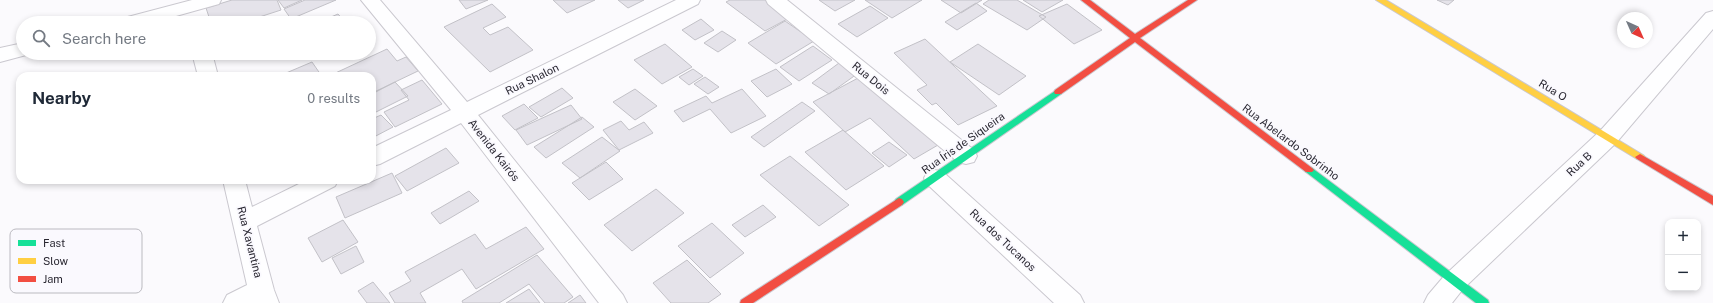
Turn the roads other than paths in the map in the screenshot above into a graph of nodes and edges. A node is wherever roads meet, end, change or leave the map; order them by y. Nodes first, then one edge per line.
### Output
1 (212, 0) edge
2 (370, 0) edge
3 (691, 0) edge
4 (775, 0) edge
5 (1085, 0) edge
6 (1193, 0) edge
7 (1380, 0) edge
8 (192, 15) edge
9 (1713, 17) edge
10 (1135, 38) junction
11 (16, 51) edge
12 (0, 55) edge
13 (204, 60) edge
14 (207, 72) edge
15 (464, 112) junction
16 (1608, 137) junction
17 (376, 156) edge
18 (966, 156) junction
19 (935, 178) junction
20 (235, 184) edge
21 (319, 184) edge
22 (1713, 201) edge
23 (245, 221) junction
24 (1454, 282) junction
25 (263, 297) edge
26 (236, 303) edge
27 (614, 303) edge
28 (745, 303) edge
29 (1071, 303) edge
30 (1437, 303) edge
31 (1484, 303) edge

1 - 8 street
2 - 15 street, Avenida Kairós
3 - 15 street, Rua Shalon
4 - 18 street, Rua Dois
5 - 10 street, Rua Abelardo Sobrinho
6 - 10 street, Rua Íris de Siqueira
7 - 16 street, Rua O
9 - 16 street, Rua B
10 - 18 street, Rua Íris de Siqueira
10 - 24 street, Rua Abelardo Sobrinho
11 - 12 street
13 - 14 street
15 - 17 street, Rua Shalon
15 - 27 street, Avenida Kairós
16 - 22 street, Rua O
16 - 24 street, Rua B
18 - 19 street, Rua Íris de Siqueira
19 - 28 street, Rua Íris de Siqueira
19 - 29 street, Rua dos Tucanos
20 - 23 street, Rua Xavantina
21 - 23 street
23 - 25 street, Rua Xavantina
24 - 30 street, Rua B
24 - 31 street, Rua Abelardo Sobrinho
25 - 26 street

